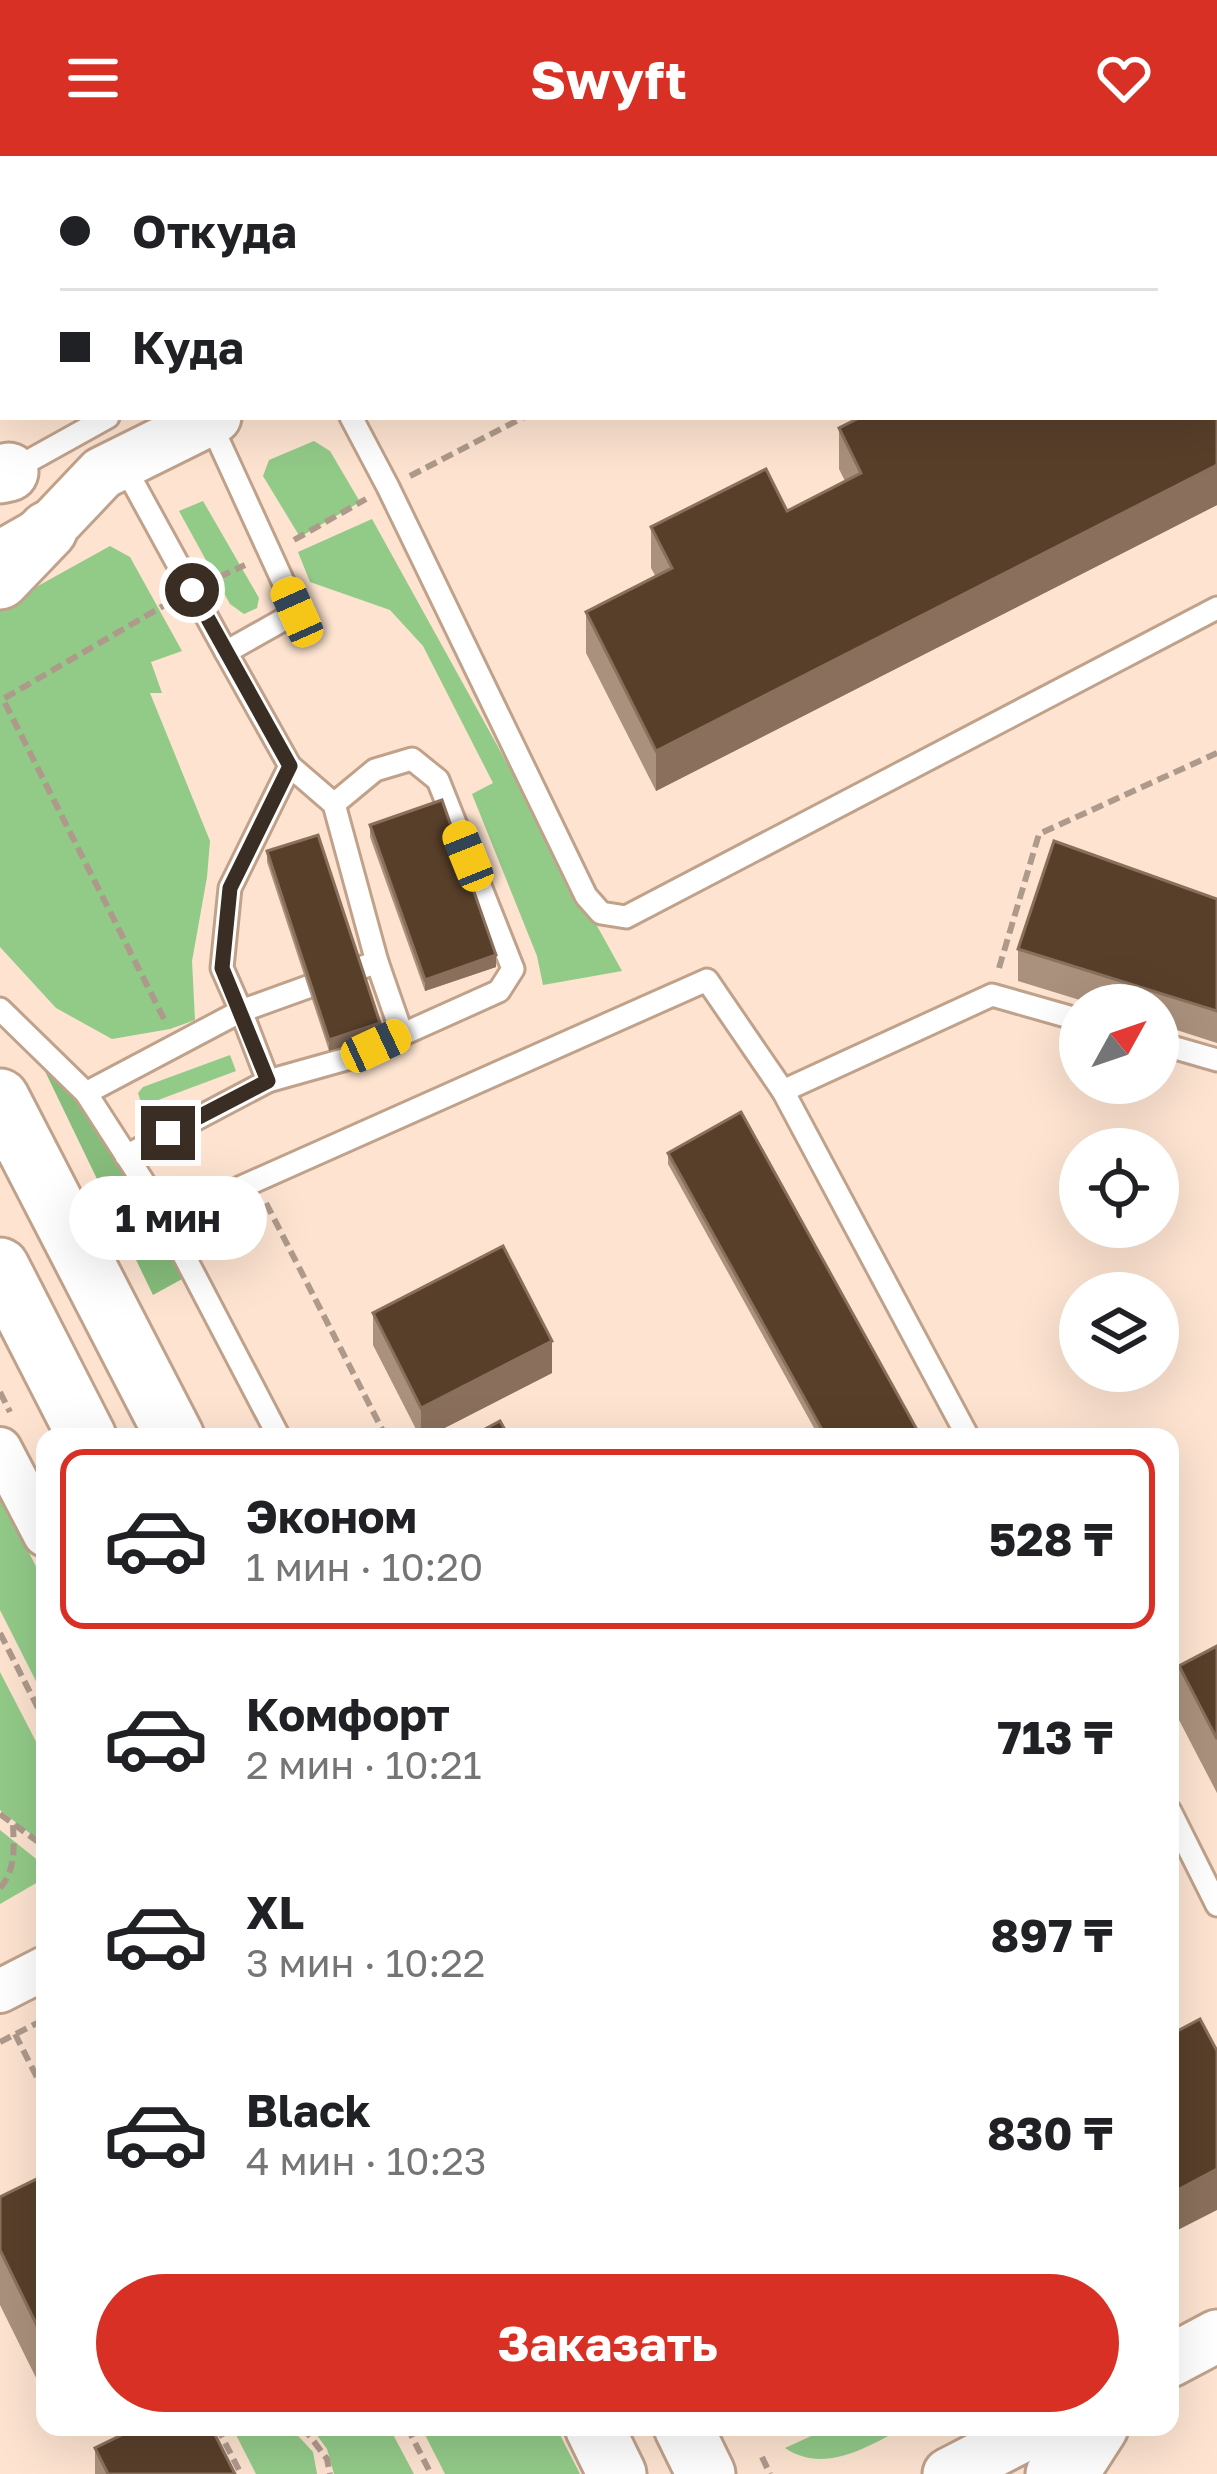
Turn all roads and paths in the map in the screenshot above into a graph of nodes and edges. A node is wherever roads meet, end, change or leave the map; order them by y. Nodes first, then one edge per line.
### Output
1 (206, 420) edge
2 (213, 420) edge
3 (353, 420) edge
4 (111, 451) edge
5 (3, 475) edge
6 (24, 544) edge
7 (0, 580) edge
8 (1217, 608) edge
9 (226, 652) junction
10 (1217, 753) edge
11 (290, 766) junction
12 (334, 804) junction
13 (376, 962) junction
14 (992, 994) junction
15 (0, 1009) edge
16 (241, 1011) junction
17 (1059, 1014) edge
18 (402, 1034) junction
19 (1179, 1049) edge
20 (1217, 1060) edge
21 (268, 1081) junction
22 (783, 1091) junction
23 (86, 1093) junction
24 (0, 1098) edge
25 (126, 1156) junction
26 (165, 1221) junction
27 (0, 1267) edge
28 (82, 1428) edge
29 (170, 1428) edge
30 (274, 1428) edge
31 (963, 1428) edge
32 (0, 1449) edge
33 (36, 1517) edge
34 (0, 1633) edge
35 (1217, 1662) edge
36 (1179, 1682) edge
37 (36, 1704) edge
38 (0, 1814) edge
39 (14, 1825) junction
40 (1179, 1829) edge
41 (36, 1841) edge
42 (0, 1888) edge
43 (1217, 1905) edge
44 (36, 1973) edge
45 (0, 1991) edge
46 (36, 2024) edge
47 (15, 2035) junction
48 (0, 2042) edge
49 (36, 2076) edge
50 (1217, 2336) edge
51 (1179, 2355) edge
52 (222, 2436) edge
53 (313, 2436) edge
54 (412, 2436) edge
55 (598, 2436) edge
56 (687, 2436) edge
57 (1023, 2436) edge
58 (1093, 2436) edge
59 (762, 2457) dead end
60 (242, 2474) edge
61 (329, 2474) edge
62 (431, 2474) edge
63 (616, 2474) edge
64 (706, 2474) edge
65 (770, 2474) edge
66 (949, 2474) edge
67 (1055, 2474) edge

1 - 4 street
2 - 9 lane
3 - 8 lane
4 - 5 street
4 - 6 street
4 - 9 lane
6 - 7 main road
9 - 11 lane
10 - 14 path
11 - 12 lane
11 - 16 lane
12 - 13 lane
12 - 18 lane
13 - 16 lane
13 - 18 lane
14 - 17 lane
14 - 22 lane
15 - 23 lane
16 - 21 lane
16 - 23 lane
18 - 21 lane
19 - 20 lane
21 - 25 lane
22 - 26 lane
22 - 31 lane
23 - 25 lane
24 - 29 main road
25 - 26 lane
26 - 30 lane
27 - 28 main road
32 - 33 street
34 - 37 path
35 - 36 lane
38 - 39 path
39 - 41 path
39 - 42 path
40 - 43 lane
44 - 45 street
46 - 47 path
47 - 48 path
47 - 49 path
50 - 51 street
52 - 60 path
53 - 61 path
54 - 62 path
55 - 63 main road
56 - 64 main road
57 - 66 street
58 - 67 main road
59 - 65 path

